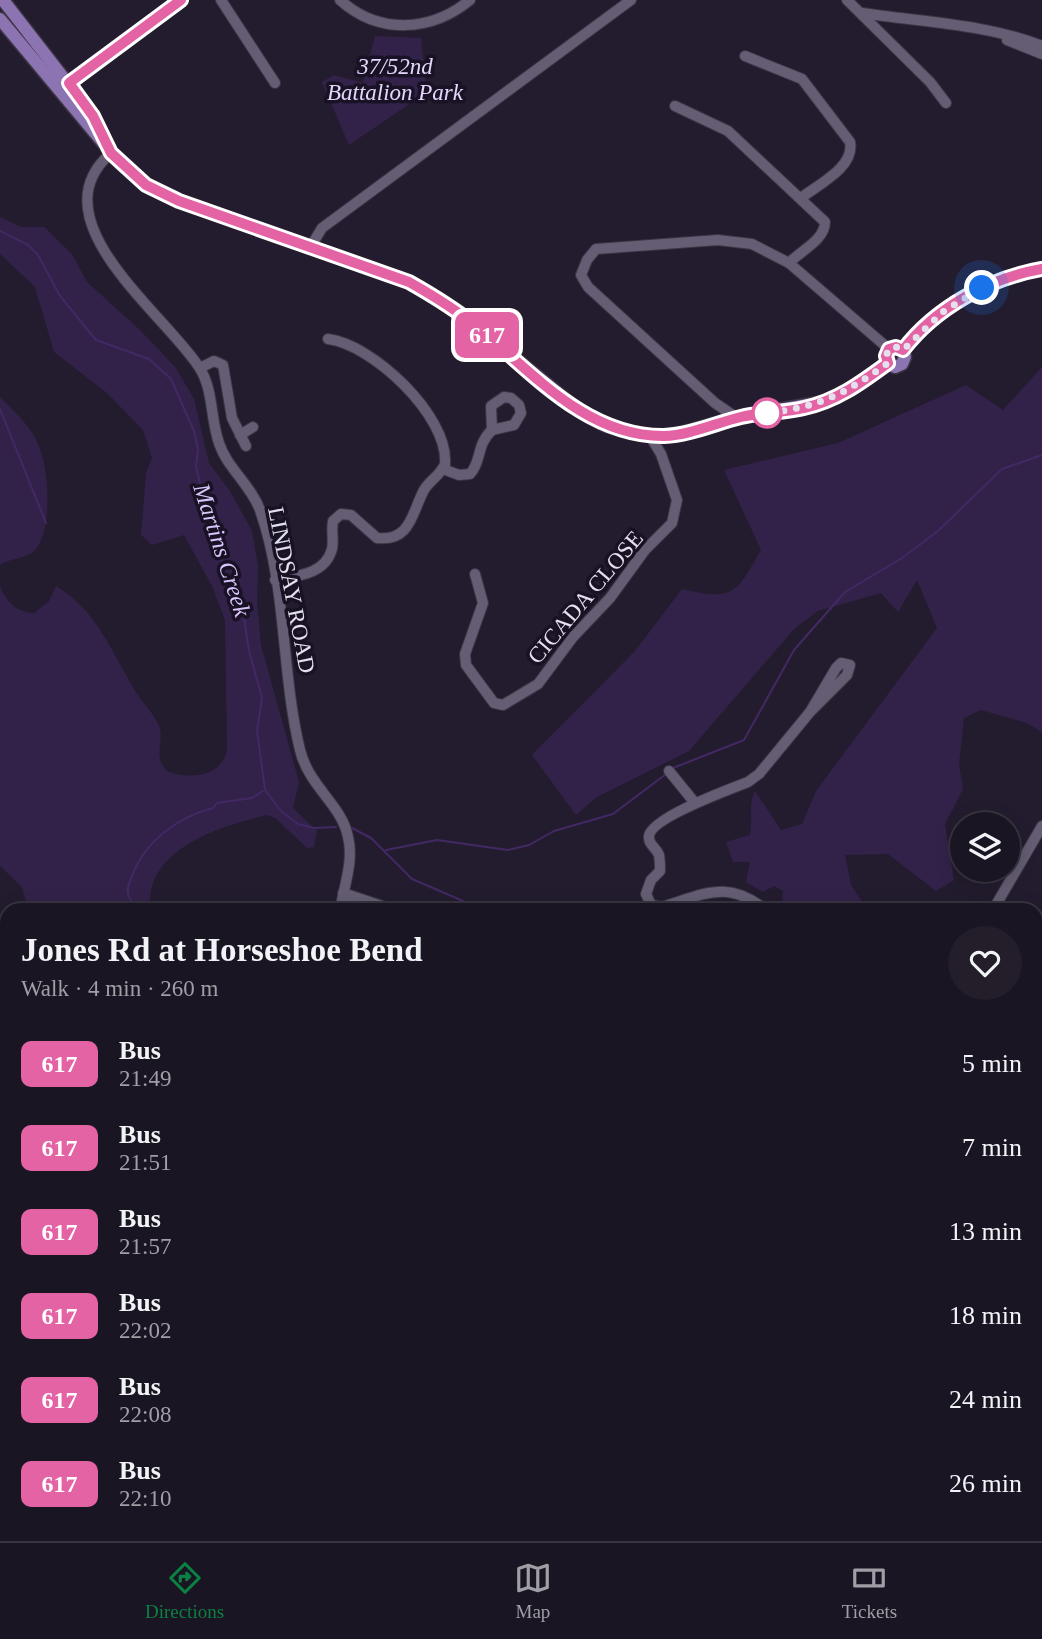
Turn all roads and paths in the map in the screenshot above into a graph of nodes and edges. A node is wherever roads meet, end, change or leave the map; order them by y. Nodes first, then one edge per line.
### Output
1 (3, 0) edge
2 (181, 0) edge
3 (220, 0) edge
4 (340, 0) edge
5 (470, 0) edge
6 (631, 0) edge
7 (847, 0) edge
8 (862, 13) junction
9 (0, 19) edge
10 (983, 31) junction
11 (1042, 46) edge
12 (1042, 54) edge
13 (745, 56) dead end
14 (275, 83) dead end
15 (64, 87) junction
16 (946, 103) dead end
17 (675, 106) dead end
18 (111, 153) junction
19 (801, 198) junction
20 (311, 246) junction
21 (789, 263) junction
22 (1042, 268) edge
23 (328, 339) dead end
24 (896, 349) junction
25 (200, 368) junction
26 (715, 403) junction
27 (737, 418) junction
28 (253, 427) dead end
29 (708, 427) junction
30 (492, 430) dead end
31 (240, 435) junction
32 (650, 436) junction
33 (667, 436) junction
34 (246, 446) dead end
35 (661, 454) junction
36 (443, 469) junction
37 (475, 574) dead end
38 (275, 580) junction
39 (810, 712) junction
40 (669, 771) dead end
41 (695, 803) junction
42 (1042, 826) edge
43 (341, 901) edge
44 (650, 903) edge
45 (674, 903) edge
46 (755, 903) edge
47 (997, 903) edge

1 - 15 main road
2 - 15 street
3 - 14 street
4 - 5 street
6 - 20 street
7 - 8 street
8 - 10 street
8 - 16 street
9 - 15 main road
10 - 11 street
10 - 12 street
13 - 19 street
15 - 18 main road
17 - 19 street
18 - 20 main road
18 - 25 street, LINDSAY ROAD
19 - 21 street
20 - 32 main road
21 - 24 street
21 - 26 street
22 - 24 main road
23 - 36 street
24 - 27 main road
25 - 31 street
25 - 38 street, LINDSAY ROAD
26 - 27 street
26 - 29 street
27 - 29 main road
28 - 31 street
29 - 33 main road
30 - 36 street
31 - 34 street
32 - 33 main road
32 - 35 street
33 - 35 street
35 - 37 street, CICADA CLOSE
36 - 38 street
38 - 43 street, LINDSAY ROAD
39 - 39 street
39 - 41 street
40 - 41 street
41 - 44 street
42 - 47 street
45 - 46 street

